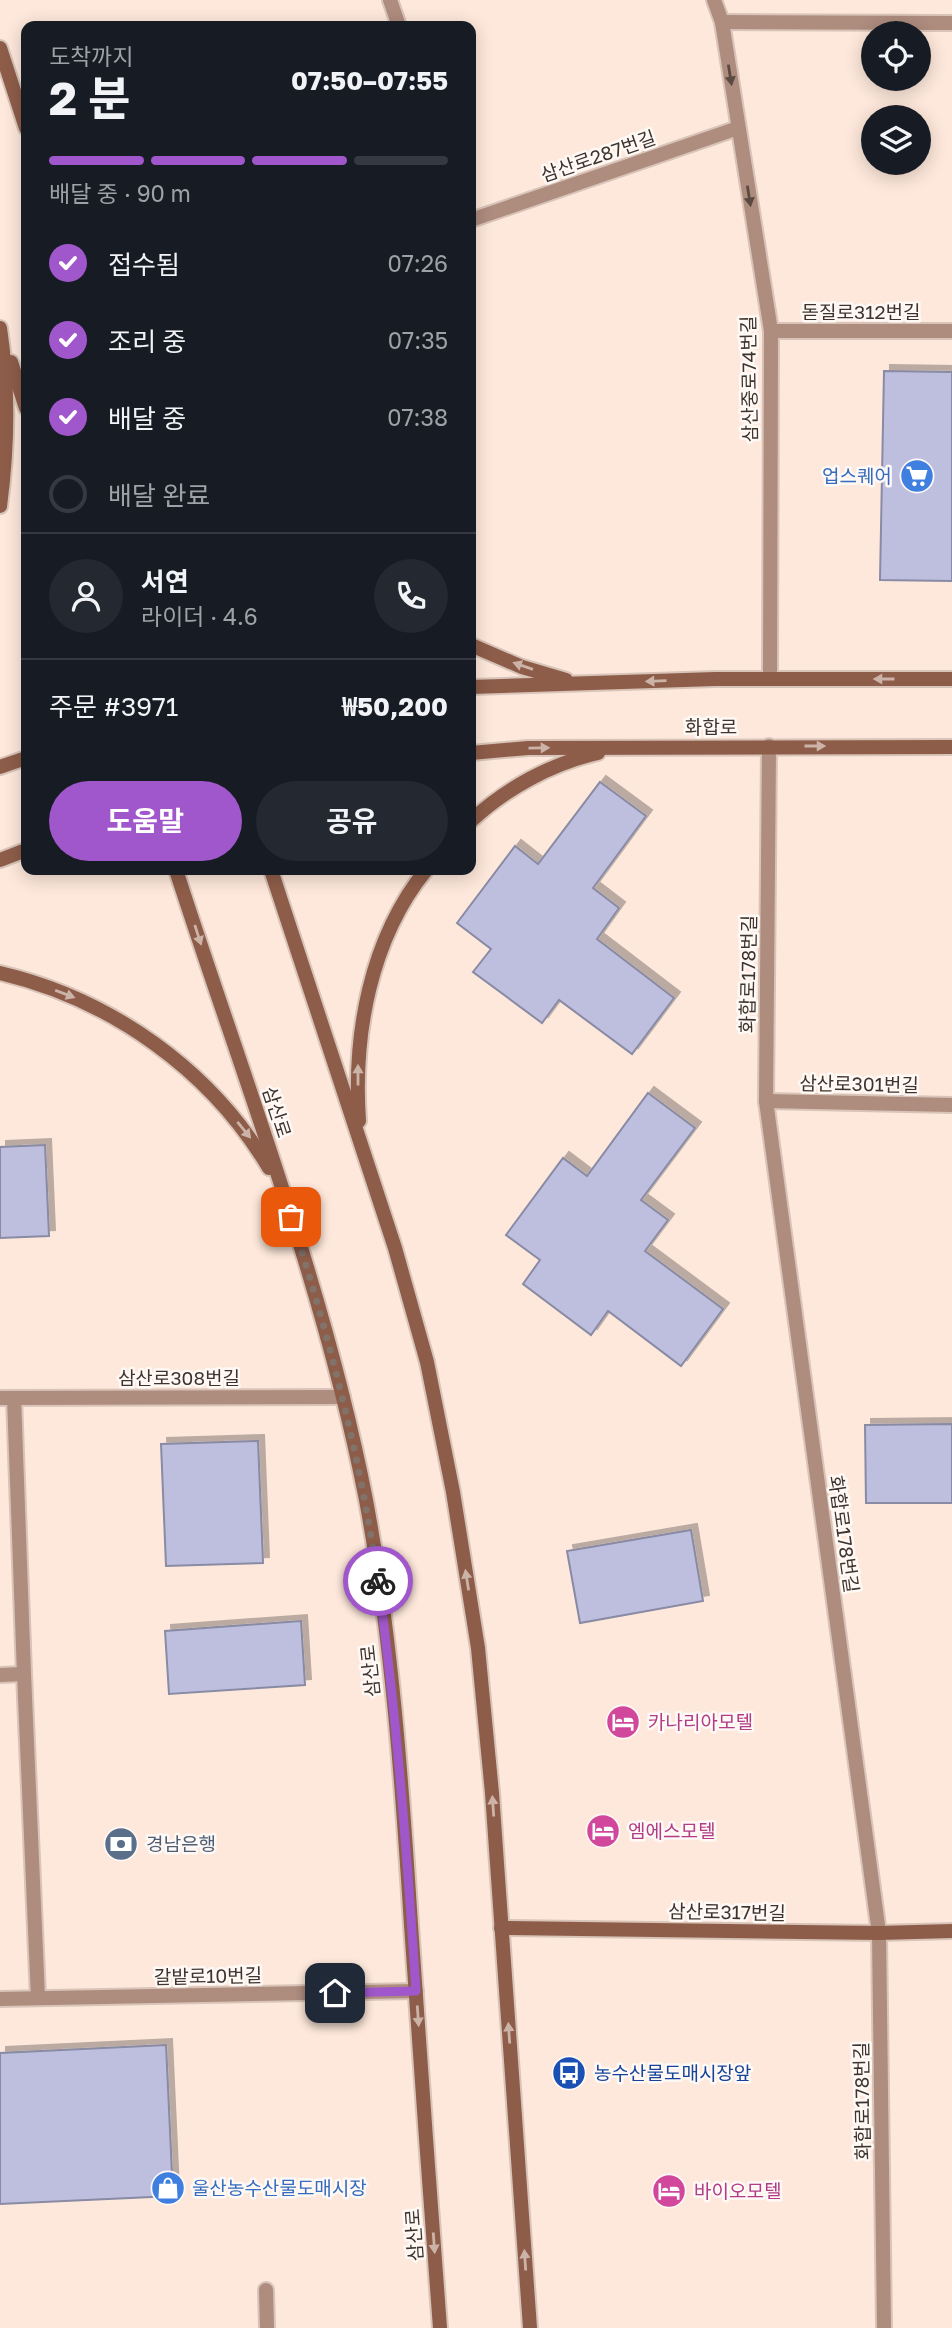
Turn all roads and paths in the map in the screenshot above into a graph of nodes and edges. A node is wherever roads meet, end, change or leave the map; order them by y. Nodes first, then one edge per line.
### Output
1 (390, 0) edge
2 (714, 0) edge
3 (397, 21) edge
4 (722, 22) junction
5 (952, 23) edge
6 (0, 48) edge
7 (21, 113) edge
8 (738, 128) junction
9 (476, 218) edge
10 (0, 328) edge
11 (771, 331) junction
12 (952, 331) edge
13 (21, 393) edge
14 (0, 506) edge
15 (476, 647) edge
16 (770, 678) junction
17 (952, 679) edge
18 (577, 683) junction
19 (476, 687) edge
20 (769, 746) junction
21 (624, 747) junction
22 (952, 747) edge
23 (476, 753) edge
24 (21, 760) edge
25 (0, 767) edge
26 (476, 817) edge
27 (21, 852) edge
28 (0, 860) edge
29 (178, 875) edge
30 (273, 875) edge
31 (423, 875) edge
32 (0, 973) edge
33 (765, 1101) junction
34 (952, 1105) edge
35 (361, 1143) junction
36 (283, 1190) junction
37 (343, 1397) junction
38 (7, 1398) edge
39 (24, 1674) junction
40 (0, 1675) edge
41 (501, 1928) junction
42 (952, 1931) edge
43 (879, 1933) junction
44 (416, 1991) junction
45 (38, 1998) junction
46 (0, 2000) edge
47 (266, 2290) dead end
48 (267, 2328) edge
49 (440, 2328) edge
50 (530, 2328) edge
51 (884, 2328) edge

1 - 3 street
2 - 4 street, 삼산중로74번길
4 - 5 street
4 -> 8 street, 삼산중로74번길
6 - 7 main road
8 - 9 street, 삼산로287번길
8 -> 11 street, 삼산중로74번길
10 - 13 main road
10 - 14 main road
11 - 12 street, 돋질로312번길
11 - 16 street, 삼산중로74번길
18 -> 15 main road
17 -> 16 main road
16 -> 18 main road
18 - 19 main road
20 - 21 main road, 화합로
20 -> 22 main road, 화합로
20 - 33 street, 화합로178번길
23 -> 21 main road, 화합로
21 - 26 main road
24 - 25 main road
27 - 28 main road
29 -> 36 main road, 삼산로
30 - 35 main road
35 -> 31 main road
32 -> 36 main road
33 - 34 street, 삼산로301번길
33 - 43 street, 화합로178번길
41 -> 35 main road
36 - 37 main road, 삼산로
37 - 38 street, 삼산로308번길
37 - 44 main road, 삼산로
38 - 39 street, 삼산로308번길
39 - 40 street
39 - 45 street, 삼산로308번길
41 - 43 main road, 삼산로317번길
50 -> 41 main road
42 - 43 main road, 삼산로317번길
43 - 51 street, 화합로178번길
44 - 45 street, 갈밭로10번길
44 -> 49 main road, 삼산로
45 - 46 street, 갈밭로10번길
47 - 48 street

